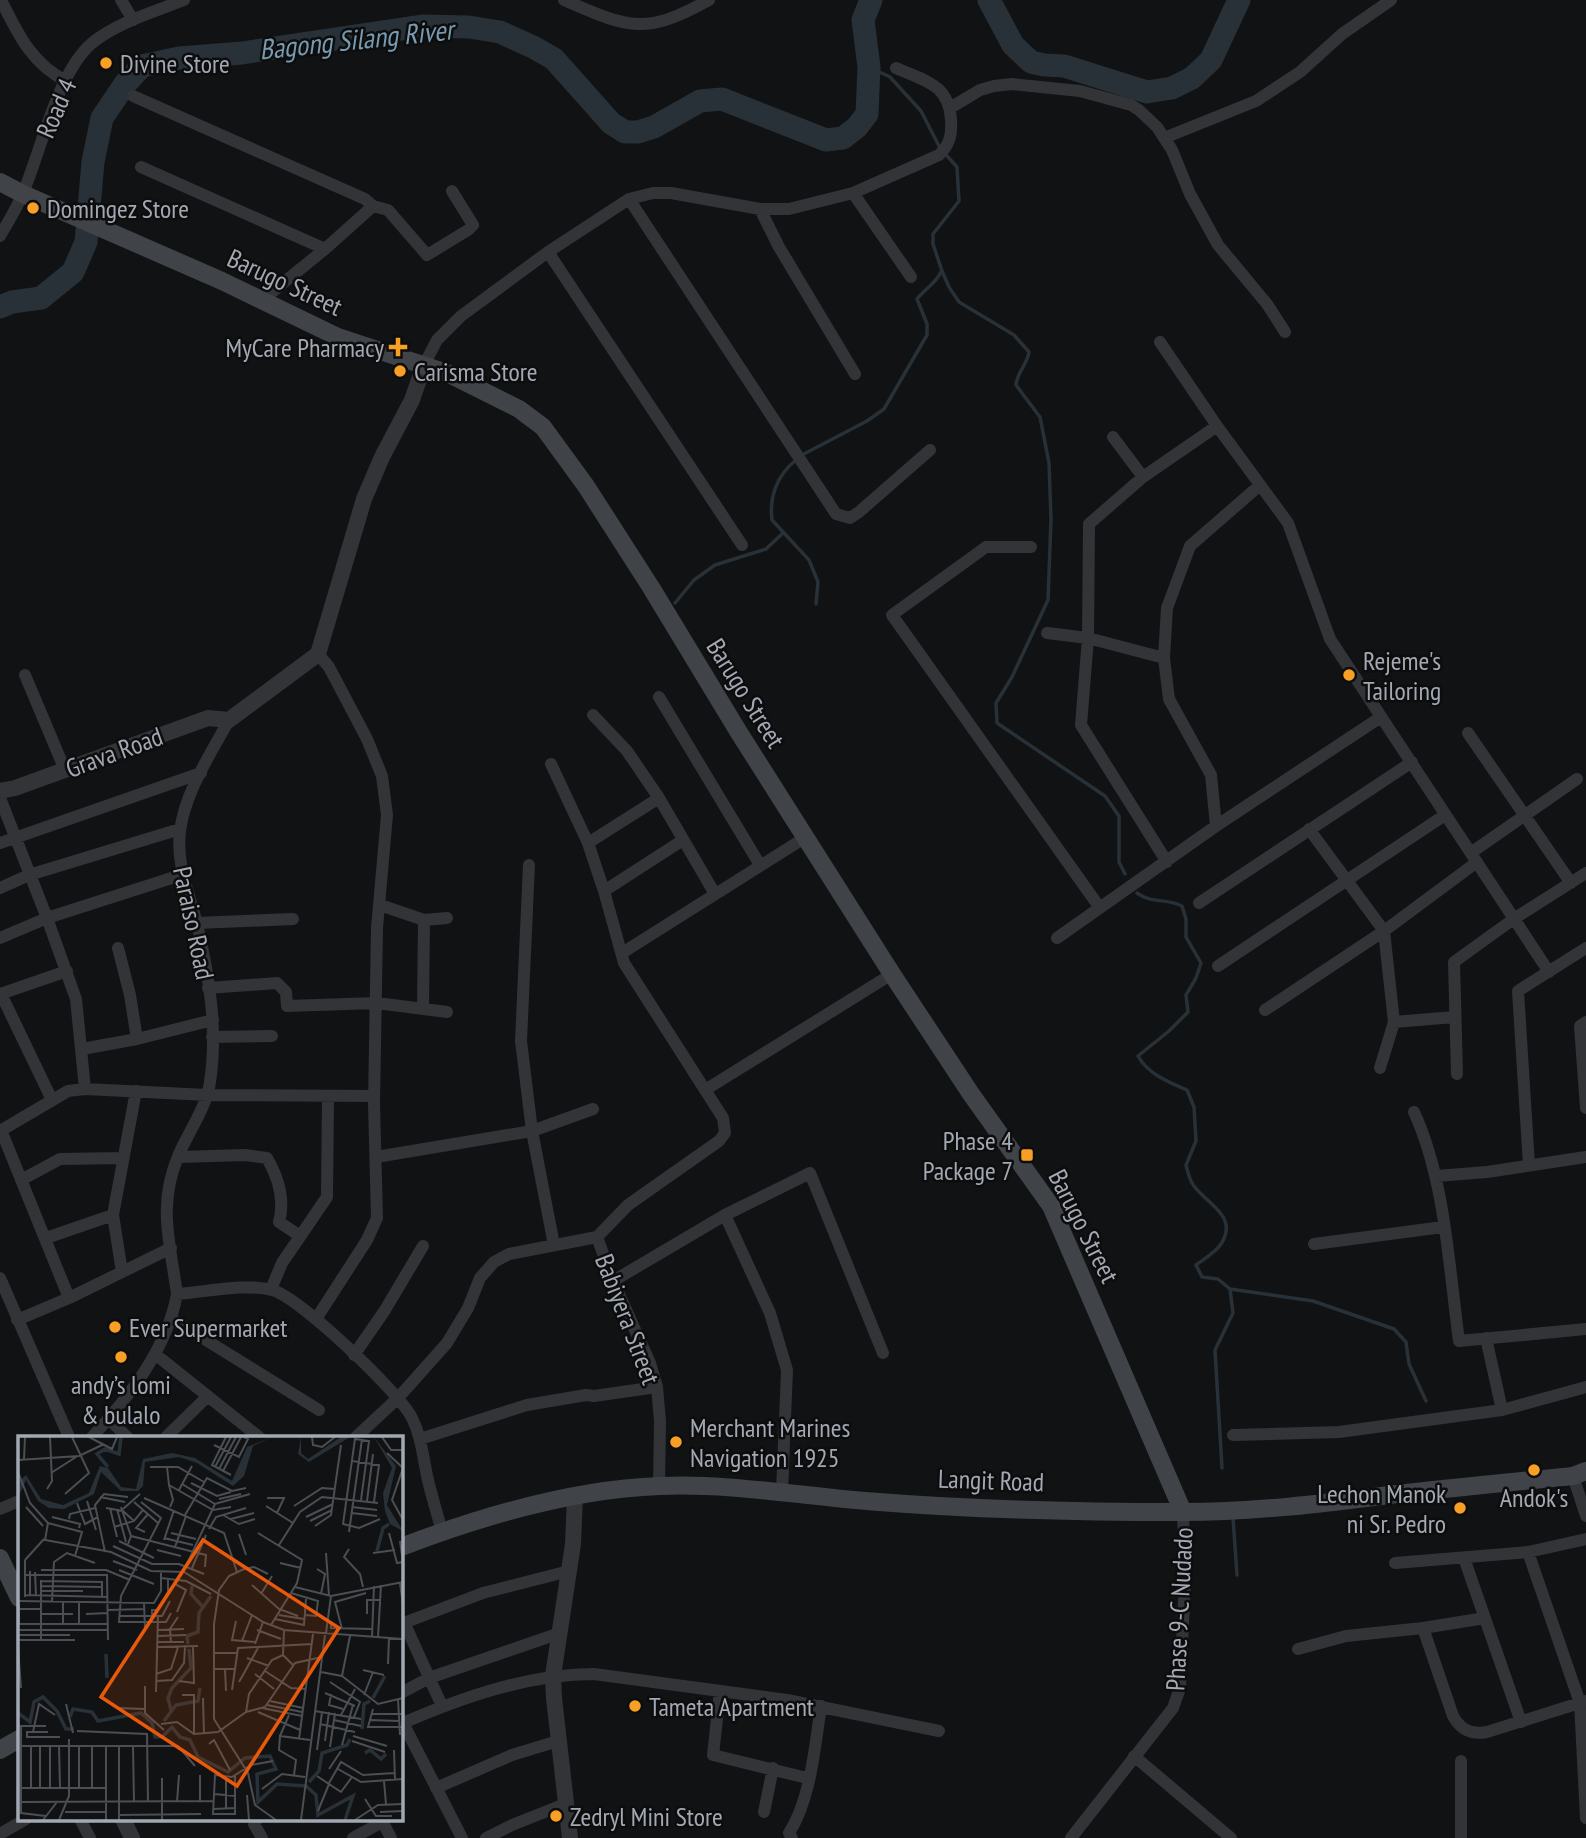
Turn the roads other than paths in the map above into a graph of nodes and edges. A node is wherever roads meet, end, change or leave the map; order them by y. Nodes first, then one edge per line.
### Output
1 (1, 0) edge
2 (121, 0) edge
3 (184, 0) edge
4 (564, 0) edge
5 (709, 0) edge
6 (1391, 0) edge
7 (133, 20) junction
8 (896, 68) dead end
9 (66, 81) junction
10 (133, 96) dead end
11 (950, 108) junction
12 (1164, 138) junction
13 (141, 167) dead end
14 (0, 182) edge
15 (452, 191) dead end
16 (853, 192) junction
17 (23, 194) junction
18 (629, 200) junction
19 (373, 206) junction
20 (760, 209) junction
21 (0, 236) edge
22 (325, 250) junction
23 (548, 252) junction
24 (911, 277) dead end
25 (261, 301) junction
26 (1285, 332) dead end
27 (1160, 342) dead end
28 (424, 365) junction
29 (855, 374) dead end
30 (1217, 426) junction
31 (1113, 437) dead end
32 (930, 450) dead end
33 (1143, 477) junction
34 (1260, 485) junction
35 (742, 545) dead end
36 (1031, 547) dead end
37 (1047, 633) dead end
38 (1088, 638) junction
39 (318, 654) junction
40 (1164, 658) junction
41 (25, 675) dead end
42 (659, 697) dead end
43 (593, 715) dead end
44 (1381, 717) junction
45 (229, 720) junction
46 (1468, 733) dead end
47 (1412, 762) junction
48 (551, 764) dead end
49 (65, 770) junction
50 (201, 773) junction
51 (1577, 779) dead end
52 (0, 791) edge
53 (0, 797) edge
54 (659, 798) junction
55 (1525, 813) junction
56 (1445, 815) junction
57 (1216, 826) junction
58 (180, 829) junction
59 (1309, 829) junction
60 (15, 838) junction
61 (806, 838) junction
62 (683, 839) junction
63 (587, 842) junction
64 (0, 843) edge
65 (1474, 857) junction
66 (1167, 862) junction
67 (528, 865) dead end
68 (760, 865) junction
69 (1586, 873) edge
70 (29, 875) junction
71 (181, 875) junction
72 (1346, 881) junction
73 (1571, 883) junction
74 (0, 888) edge
75 (604, 891) junction
76 (715, 894) junction
77 (1199, 903) dead end
78 (380, 905) junction
79 (1100, 908) junction
80 (47, 918) junction
81 (447, 918) dead end
82 (1515, 918) junction
83 (293, 919) dead end
84 (424, 920) junction
85 (197, 923) junction
86 (1384, 931) junction
87 (0, 938) edge
88 (1057, 939) dead end
89 (118, 948) dead end
90 (1586, 948) edge
91 (622, 953) junction
92 (1217, 966) dead end
93 (67, 971) junction
94 (1549, 972) junction
95 (892, 974) junction
96 (208, 988) junction
97 (1, 994) edge
98 (377, 1003) junction
99 (423, 1008) junction
100 (1265, 1010) dead end
101 (447, 1012) dead end
102 (1455, 1017) junction
103 (214, 1020) junction
104 (1394, 1022) junction
105 (1586, 1022) edge
106 (272, 1036) dead end
107 (212, 1037) junction
108 (137, 1039) junction
109 (82, 1049) junction
110 (1380, 1068) dead end
111 (1457, 1074) dead end
112 (85, 1089) junction
113 (705, 1090) junction
114 (136, 1091) junction
115 (207, 1096) junction
116 (374, 1096) junction
117 (328, 1097) junction
118 (52, 1100) junction
119 (1586, 1108) edge
120 (593, 1109) dead end
121 (1414, 1112) dead end
122 (0, 1130) edge
123 (532, 1131) junction
124 (178, 1157) junction
125 (376, 1157) junction
126 (1586, 1157) edge
127 (123, 1158) junction
128 (1529, 1166) junction
129 (1436, 1176) junction
130 (21, 1180) junction
131 (113, 1215) junction
132 (725, 1215) junction
133 (1443, 1227) junction
134 (300, 1236) junction
135 (597, 1237) junction
136 (46, 1238) junction
137 (1314, 1244) dead end
138 (554, 1245) junction
139 (424, 1246) dead end
140 (171, 1248) junction
141 (122, 1272) junction
142 (0, 1278) edge
143 (613, 1282) junction
144 (271, 1289) junction
145 (177, 1294) junction
146 (69, 1298) junction
147 (172, 1319) junction
148 (316, 1319) junction
149 (17, 1320) junction
150 (1586, 1329) edge
151 (1486, 1338) junction
152 (883, 1353) dead end
153 (155, 1354) junction
154 (354, 1355) junction
155 (657, 1387) junction
156 (1586, 1387) edge
157 (208, 1396) junction
158 (398, 1398) junction
159 (319, 1410) dead end
160 (1502, 1410) junction
161 (109, 1419) junction
162 (250, 1435) edge
163 (1233, 1435) dead end
164 (69, 1436) edge
165 (93, 1436) edge
166 (126, 1436) edge
167 (167, 1436) edge
168 (357, 1436) edge
169 (420, 1438) junction
170 (1579, 1473) edge
171 (659, 1486) junction
172 (782, 1492) junction
173 (575, 1496) junction
174 (18, 1502) edge
175 (0, 1508) edge
176 (1183, 1512) junction
177 (1586, 1516) edge
178 (442, 1531) junction
179 (1586, 1539) edge
180 (402, 1547) edge
181 (1528, 1552) junction
182 (0, 1558) edge
183 (1464, 1558) junction
184 (1395, 1563) dead end
185 (569, 1571) junction
186 (18, 1596) edge
187 (1485, 1618) junction
188 (402, 1623) edge
189 (1423, 1629) junction
190 (559, 1633) junction
191 (1298, 1649) dead end
192 (553, 1676) junction
193 (429, 1678) junction
194 (720, 1691) junction
195 (402, 1692) edge
196 (1583, 1701) edge
197 (442, 1706) junction
198 (821, 1706) junction
199 (402, 1721) edge
200 (1521, 1722) junction
201 (939, 1731) dead end
202 (18, 1740) edge
203 (558, 1741) junction
204 (0, 1750) edge
205 (1134, 1756) junction
206 (1461, 1761) dead end
207 (774, 1768) junction
208 (809, 1776) junction
209 (436, 1788) junction
210 (565, 1804) junction
211 (764, 1812) dead end
212 (1586, 1818) edge
213 (24, 1820) edge
214 (81, 1820) edge
215 (123, 1820) edge
216 (256, 1820) edge
217 (382, 1820) edge
218 (0, 1834) edge
219 (90, 1838) edge
220 (132, 1838) edge
221 (262, 1838) edge
222 (353, 1838) edge
223 (391, 1838) edge
224 (462, 1838) edge
225 (486, 1838) edge
226 (570, 1838) edge
227 (792, 1838) edge
228 (1071, 1838) edge
229 (1231, 1838) edge
230 (1461, 1838) edge

1 - 9 street
2 - 7 street
3 - 7 street, Road 4
4 - 5 street
6 - 12 street
7 - 9 street, Road 4
8 - 11 street
9 - 17 street, Road 4
10 - 19 street
11 - 12 street
11 - 16 street
12 - 26 street
13 - 22 street
14 - 17 main road, Barugo Street
15 - 19 street
16 - 20 street
16 - 24 street
17 - 21 street, Road 4
17 - 25 main road, Barugo Street
18 - 20 street
18 - 23 street
18 - 32 street
19 - 22 street
20 - 29 street
22 - 25 street
23 - 28 street
23 - 35 street
25 - 28 main road, Barugo Street
27 - 30 street
28 - 39 street
28 - 61 main road, Barugo Street
30 - 33 street
30 - 34 street
31 - 33 street
33 - 38 street
34 - 40 street
34 - 44 street
36 - 79 street
37 - 38 street
38 - 40 street
38 - 66 street
39 - 45 street, Paraiso Road
39 - 78 street
40 - 57 street
41 - 49 street
42 - 68 street
43 - 54 street
44 - 47 street
44 - 57 street
45 - 49 street, Grava Road
45 - 50 street, Paraiso Road
46 - 55 street
47 - 56 street
47 - 59 street
48 - 63 street
49 - 52 street, Grava Road
50 - 58 street, Paraiso Road
50 - 60 street
51 - 55 street
53 - 60 street
54 - 62 street
54 - 63 street
55 - 65 street
55 - 73 street
56 - 65 street
56 - 72 street
57 - 66 street
58 - 70 street
58 - 71 street, Paraiso Road
59 - 72 street
59 - 77 street
60 - 64 street
60 - 70 street
61 - 68 street
61 - 95 main road, Barugo Street
62 - 75 street
62 - 76 street
63 - 75 street
65 - 82 street
65 - 86 street
66 - 79 street
67 - 123 street
68 - 76 street
69 - 73 street
70 - 74 street
70 - 80 street
71 - 80 street
71 - 85 street, Paraiso Road
72 - 86 street
72 - 92 street
73 - 82 street
75 - 91 street
76 - 91 street
78 - 84 street
78 - 98 street
79 - 88 street
80 - 87 street
80 - 93 street
81 - 84 street
82 - 94 street
82 - 102 street
83 - 85 street
84 - 99 street
85 - 96 street, Paraiso Road
86 - 100 street
86 - 104 street
89 - 108 street
90 - 94 street
91 - 113 street
93 - 97 street
93 - 109 street
94 - 128 street
95 - 113 street
95 - 176 main road, Barugo Street
96 - 98 street
96 - 103 street, Paraiso Road
97 - 118 street
98 - 99 street
98 - 116 street
99 - 101 street
102 - 104 street
102 - 111 street
103 - 107 street, Paraiso Road
103 - 108 street
104 - 110 street
105 - 119 street
106 - 107 street
107 - 115 street, Paraiso Road
108 - 109 street
109 - 112 street
112 - 114 street
112 - 118 street
113 - 135 street
114 - 115 street
114 - 127 street
115 - 117 street
115 - 124 street, Paraiso Road
116 - 117 street
116 - 125 street
117 - 134 street
118 - 122 street
120 - 123 street
121 - 129 street
122 - 130 street
123 - 125 street
123 - 138 street
124 - 134 street
124 - 140 street, Paraiso Road
125 - 148 street
126 - 128 street
127 - 130 street
127 - 131 street
128 - 129 street
129 - 133 street
130 - 136 street
131 - 136 street
131 - 141 street
132 - 143 street
132 - 152 street
132 - 172 street
133 - 137 street
133 - 151 street
134 - 144 street
135 - 138 street
135 - 143 street, Babiyera Street
136 - 146 street
138 - 158 street
139 - 154 street
140 - 141 street
140 - 145 street, Paraiso Road
141 - 146 street
142 - 149 street
143 - 155 street, Babiyera Street
144 - 145 street
144 - 148 street
145 - 147 street, Paraiso Road
146 - 149 street
147 - 153 street, Paraiso Road
147 - 159 street
148 - 154 street
149 - 164 street
150 - 151 street
151 - 160 street
153 - 157 street
153 - 161 street, Paraiso Road
154 - 158 street
155 - 169 street
155 - 171 street, Babiyera Street
156 - 160 street
157 - 162 street
157 - 167 street
158 - 168 street
158 - 169 street
160 - 163 street
161 - 165 street, Paraiso Road
161 - 166 street
169 - 178 street
170 - 176 main road, Langit Road
170 - 177 street
171 - 172 main road, Langit Road
171 - 173 main road, Langit Road
172 - 176 main road, Langit Road
173 - 178 main road, Langit Road
173 - 185 street
174 - 175 street
176 - 205 street, Phase 9-C Nudado
178 - 180 main road, Langit Road
179 - 181 street
181 - 183 street
181 - 196 street
182 - 186 main road
183 - 184 street
183 - 187 street
185 - 188 street
185 - 190 street
187 - 189 street
187 - 200 street
188 - 193 street
189 - 191 street
189 - 200 street
190 - 192 street
190 - 193 street
192 - 194 street
192 - 197 street
192 - 203 street
193 - 195 street
193 - 197 street
194 - 198 street
194 - 207 street
196 - 200 street
196 - 212 street
197 - 199 street
198 - 201 street
198 - 208 street
199 - 209 street
202 - 204 main road
203 - 209 street
203 - 210 street
205 - 228 street, Phase 9-C Nudado
205 - 229 street
206 - 230 street
207 - 208 street
207 - 211 street
208 - 227 street
209 - 224 street
210 - 225 street
210 - 226 street
213 - 218 street
214 - 219 street
215 - 220 street
216 - 221 street
217 - 222 street
217 - 223 street

